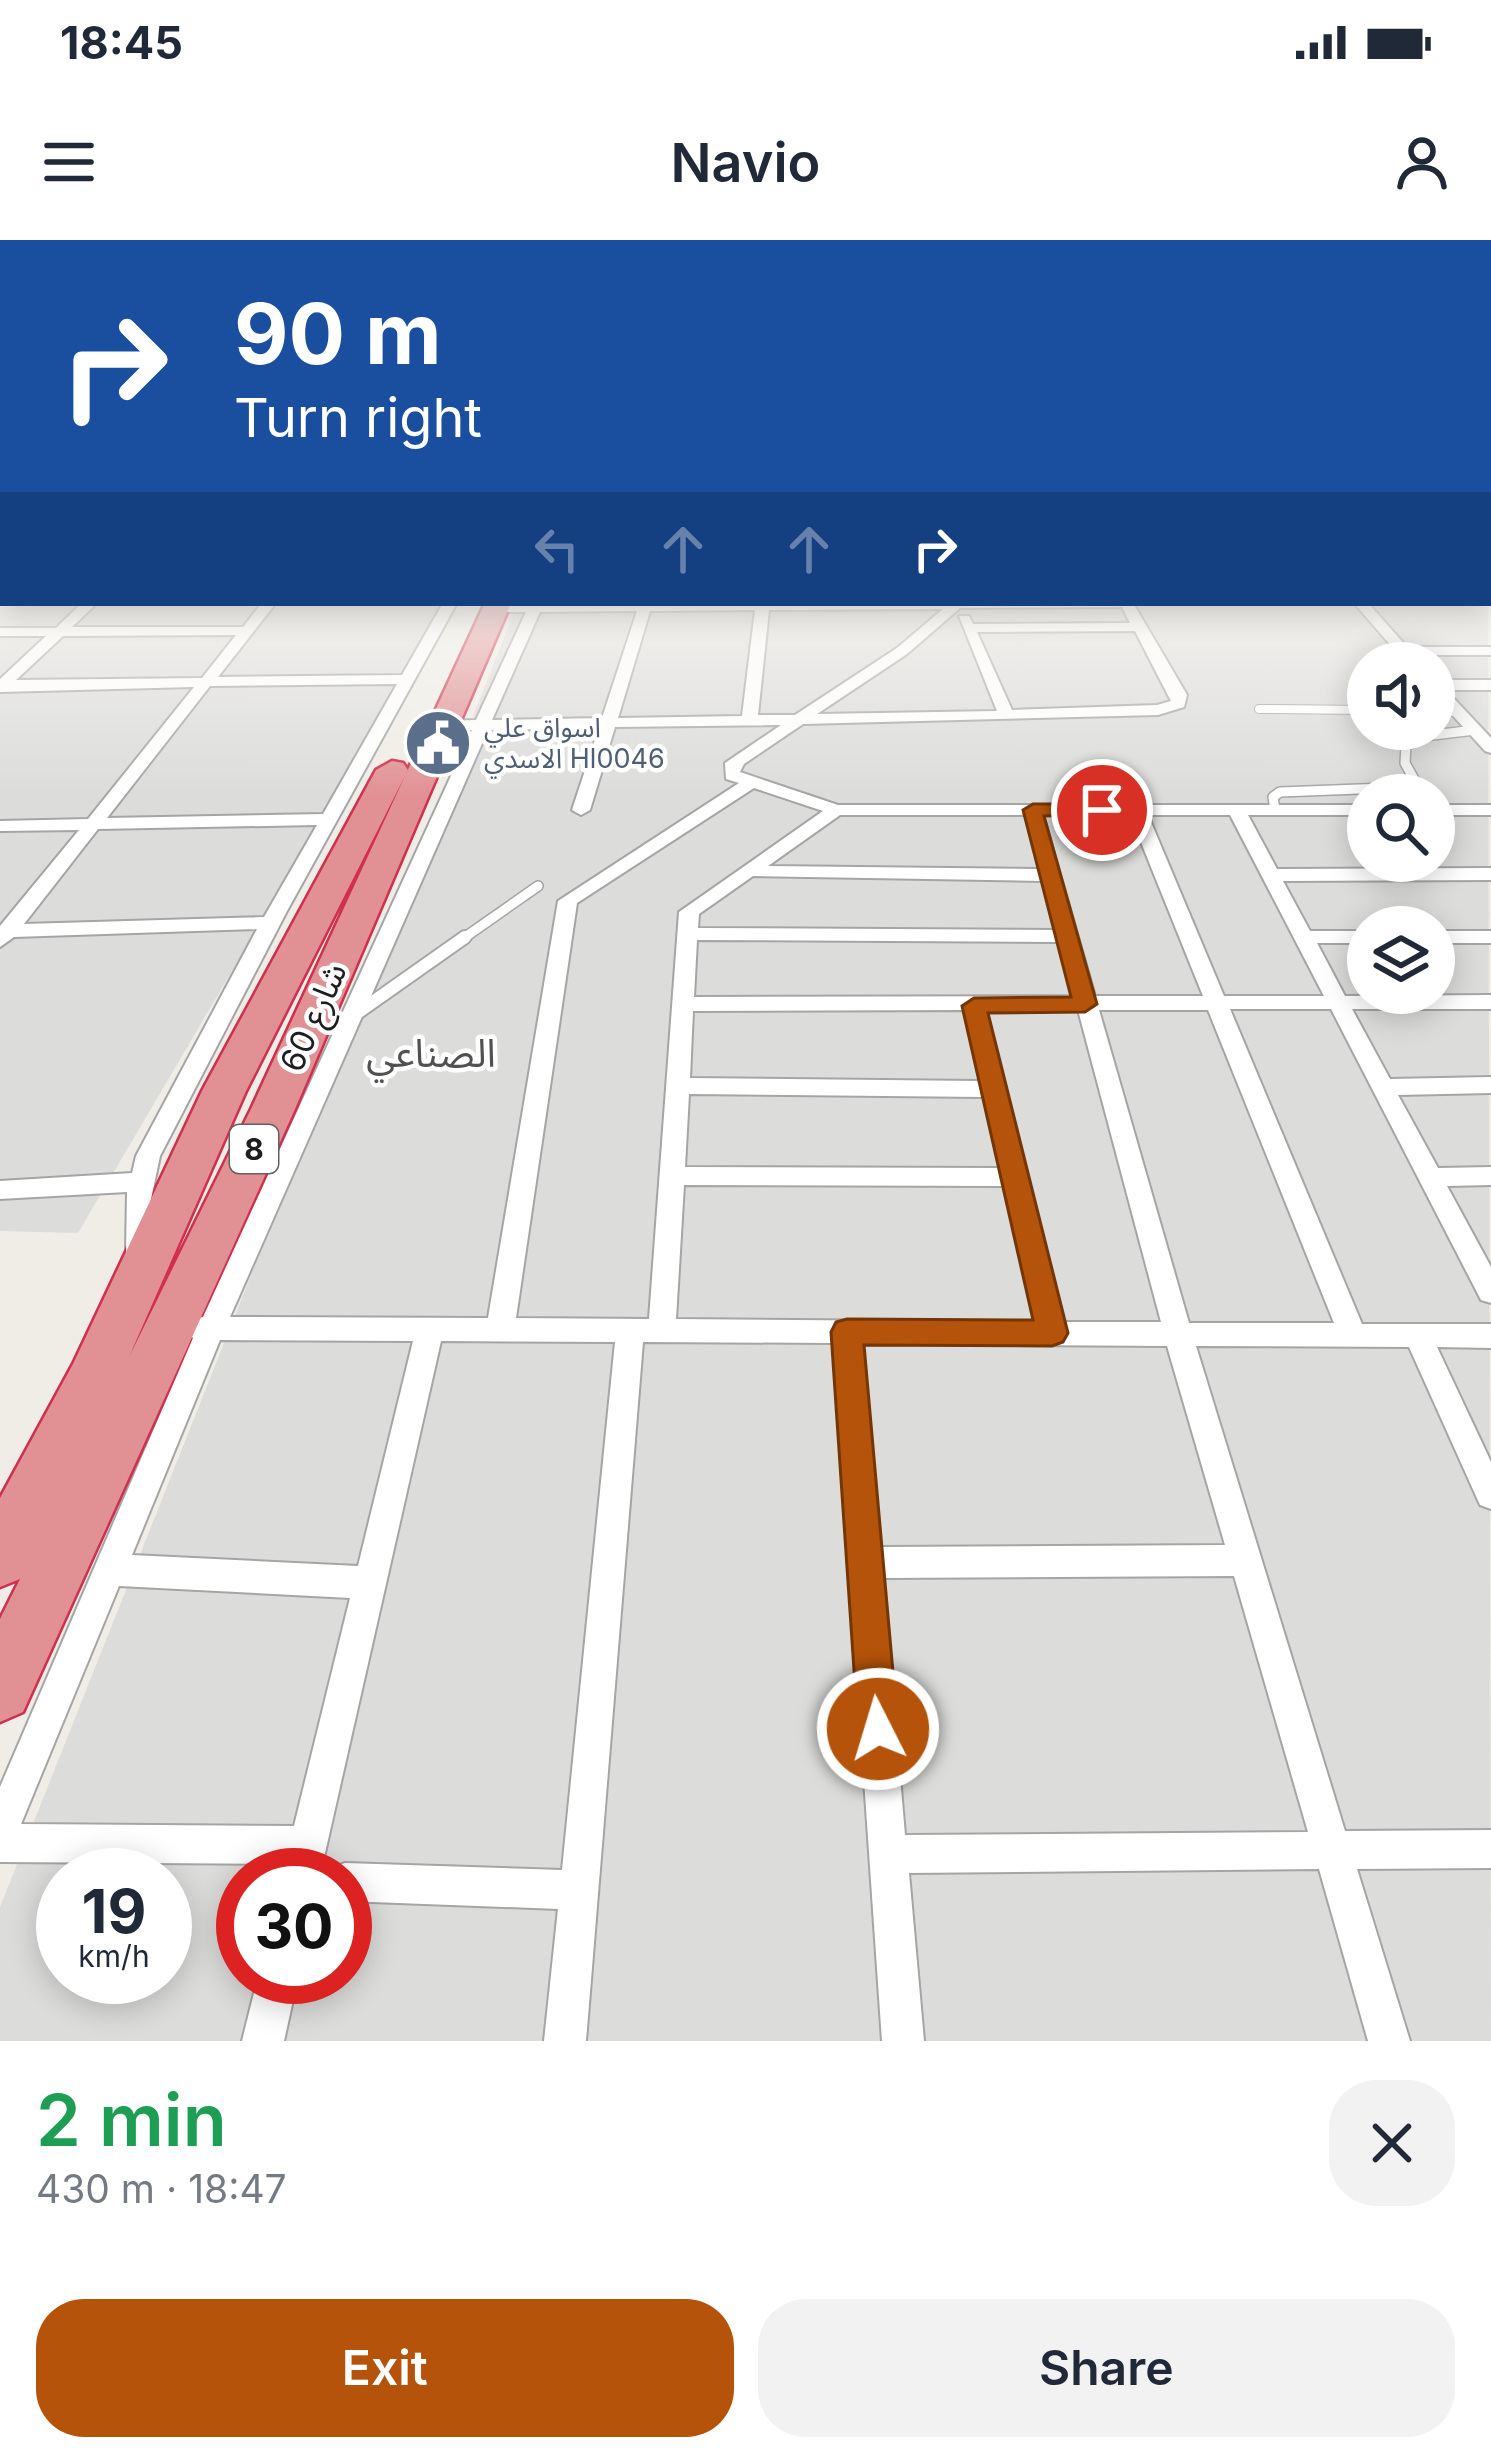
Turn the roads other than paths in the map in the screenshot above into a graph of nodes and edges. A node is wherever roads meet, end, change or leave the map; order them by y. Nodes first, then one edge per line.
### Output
1 (65, 627) edge
2 (250, 627) edge
3 (436, 627) edge
4 (496, 627) edge
5 (500, 627) edge
6 (638, 627) edge
7 (760, 627) edge
8 (931, 627) edge
9 (1050, 627) edge
10 (1141, 627) edge
11 (968, 628) joint
12 (62, 630) junction
13 (0, 632) edge
14 (246, 632) junction
15 (1491, 651) edge
16 (1455, 654) edge
17 (408, 679) junction
18 (207, 681) junction
19 (1491, 685) edge
20 (1, 686) edge
21 (1455, 686) edge
22 (1259, 709) dead end
23 (1347, 710) edge
24 (1455, 710) edge
25 (1457, 712) joint
26 (1007, 716) junction
27 (749, 718) junction
28 (799, 719) junction
29 (606, 720) junction
30 (462, 725) junction
31 (1474, 730) junction
32 (1491, 748) edge
33 (750, 783) junction
34 (581, 810) dead end
35 (836, 810) junction
36 (1033, 810) junction
37 (1137, 810) junction
38 (1236, 810) junction
39 (1275, 810) junction
40 (1347, 810) edge
41 (1455, 810) edge
42 (1491, 810) edge
43 (329, 819) junction
44 (94, 824) junction
45 (0, 826) edge
46 (754, 871) junction
47 (1491, 874) edge
48 (1050, 875) junction
49 (1270, 875) junction
50 (538, 886) dead end
51 (271, 923) junction
52 (687, 934) junction
53 (3, 935) edge
54 (1067, 936) junction
55 (1303, 937) junction
56 (1347, 937) edge
57 (1455, 937) edge
58 (1491, 937) edge
59 (1491, 1002) edge
60 (1338, 1003) junction
61 (683, 1004) junction
62 (1085, 1004) junction
63 (1217, 1004) junction
64 (974, 1006) junction
65 (352, 1017) junction
66 (1491, 1085) edge
67 (678, 1087) junction
68 (1383, 1087) junction
69 (994, 1088) junction
70 (291, 1109) junction
71 (672, 1176) junction
72 (1491, 1176) edge
73 (1015, 1177) junction
74 (1430, 1177) junction
75 (140, 1182) junction
76 (0, 1190) edge
77 (1491, 1292) edge
78 (131, 1294) junction
79 (192, 1327) junction
80 (430, 1329) junction
81 (500, 1330) junction
82 (646, 1330) junction
83 (847, 1332) junction
84 (1052, 1333) junction
85 (1178, 1334) junction
86 (1353, 1335) junction
87 (1418, 1335) junction
88 (1491, 1336) edge
89 (1491, 1495) edge
90 (0, 1558) edge
91 (1245, 1560) junction
92 (865, 1563) junction
93 (112, 1570) junction
94 (370, 1583) junction
95 (0, 1689) edge
96 (0, 1831) edge
97 (0, 1843) edge
98 (308, 1848) edge
99 (1491, 1849) edge
100 (1332, 1850) junction
101 (888, 1853) junction
102 (216, 1855) edge
103 (372, 1883) edge
104 (578, 1890) junction
105 (272, 2004) edge
106 (263, 2041) edge
107 (565, 2041) edge
108 (903, 2041) edge
109 (1388, 2041) edge

1 - 12 street
2 - 14 street
3 - 17 street
4 - 78 highway, شارع 60 / 8
5 - 30 highway, شارع 60 / 8
6 - 29 street
7 - 27 street
8 - 28 street
9 - 11 street
10 - 26 street
11 - 26 street
12 - 13 street
12 - 14 street
12 - 20 street
14 - 18 street
15 - 16 street
17 - 18 street
17 - 43 street
18 - 20 street
18 - 44 street
19 - 21 street
22 - 23 lane
24 - 25 street
25 - 31 street
26 - 28 street
27 - 28 street
27 - 29 street
28 - 33 street
29 - 30 street
29 - 34 street
30 - 65 street
30 - 70 highway, شارع 60 / 8
31 - 32 street
31 - 39 lane
33 - 35 street
33 - 81 street
35 - 36 street
35 - 46 street
36 - 37 street
36 - 48 street
37 - 38 street
37 - 63 street
38 - 39 street
38 - 49 street
39 - 40 street
41 - 42 street
43 - 44 street
43 - 51 street
44 - 45 street
44 - 53 street
46 - 48 street
46 - 52 street
47 - 49 street
48 - 54 street
49 - 55 street
50 - 65 lane
51 - 53 street
51 - 75 street
52 - 54 street
52 - 61 street
54 - 62 street
55 - 56 street
55 - 60 street
57 - 58 street
59 - 60 street
60 - 63 street
60 - 68 street
61 - 64 street
61 - 67 street
62 - 63 street
62 - 64 street
62 - 85 street
63 - 86 street
64 - 69 street
65 - 70 street
66 - 68 street
67 - 69 street
67 - 71 street
68 - 74 street
69 - 73 street
70 - 79 highway, شارع 60 / 8
71 - 73 street
71 - 82 street
72 - 74 street
73 - 84 street
74 - 77 street
75 - 76 street
75 - 78 street
78 - 90 highway, شارع 60 / 8
79 - 80 street
79 - 93 street
79 - 95 highway, شارع 60 / 8
80 - 81 street
80 - 94 street
81 - 82 street
82 - 83 street
82 - 104 street
83 - 84 street
83 - 92 street
84 - 85 street
85 - 86 street
85 - 91 street
86 - 87 street
87 - 88 street
87 - 89 street
91 - 92 street
91 - 100 street
92 - 101 street
93 - 94 street
93 - 96 street
94 - 98 street
97 - 102 street
99 - 100 street
100 - 101 street
100 - 109 street
101 - 108 street
103 - 104 street
104 - 107 street
105 - 106 street

